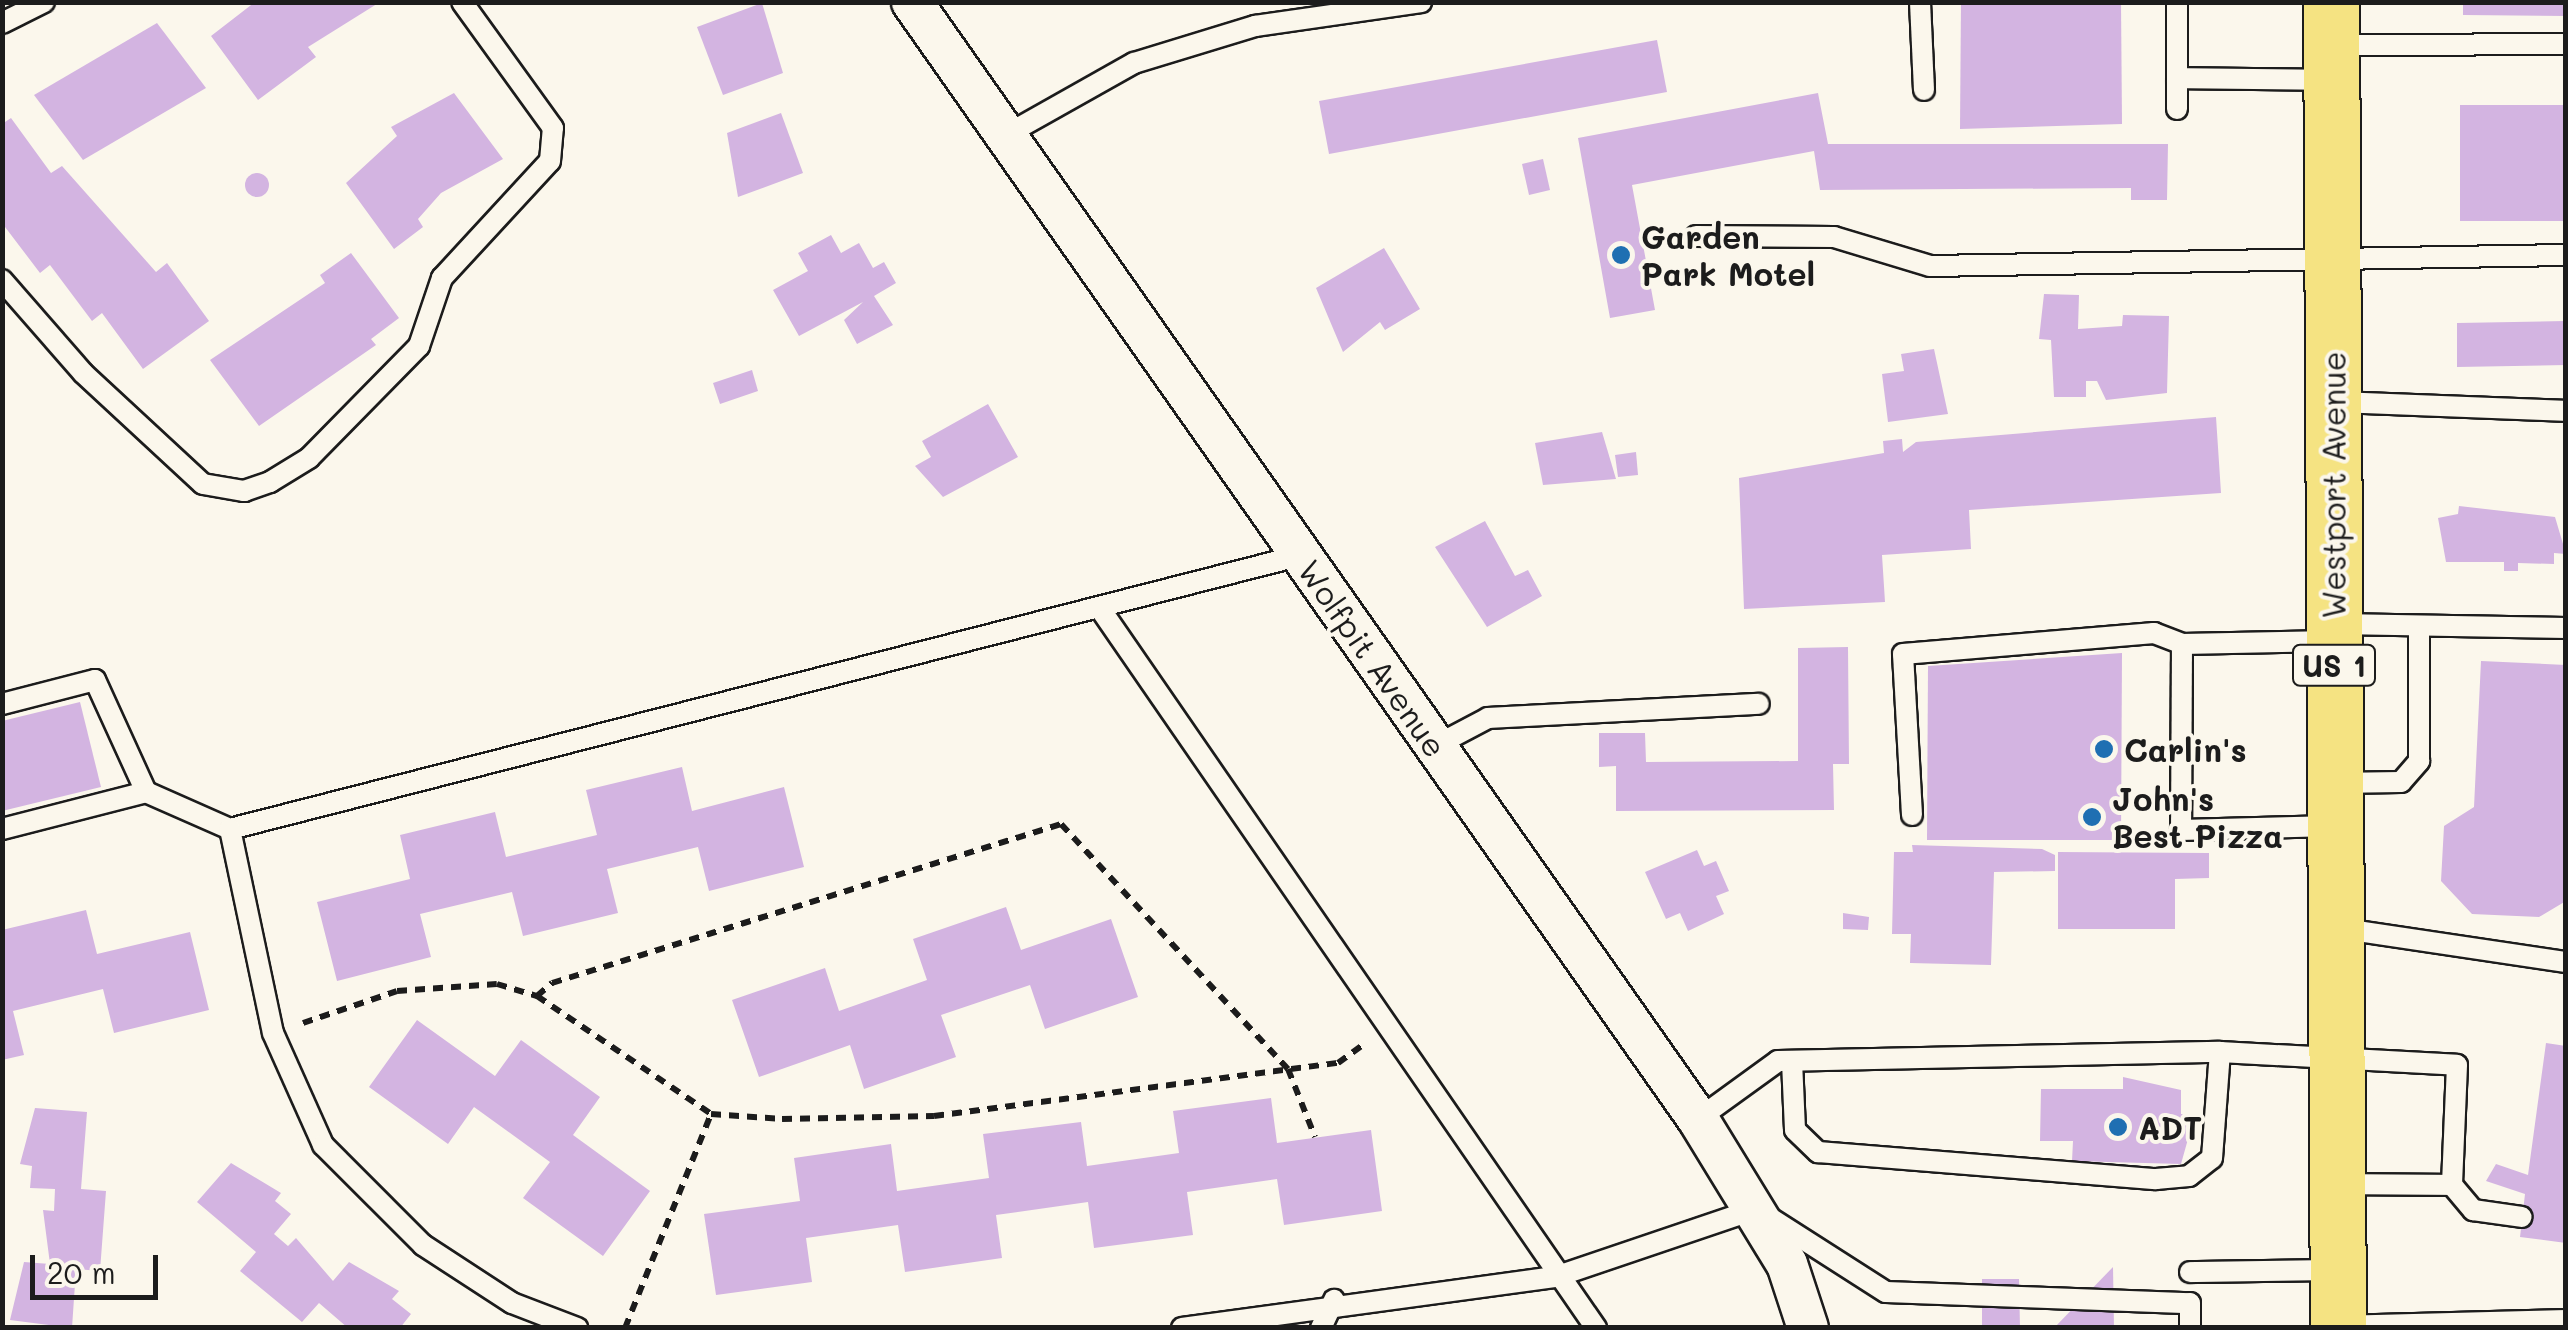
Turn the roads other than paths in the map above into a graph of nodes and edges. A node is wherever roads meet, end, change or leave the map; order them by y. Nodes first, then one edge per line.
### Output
1 (44, 2) edge
2 (462, 2) edge
3 (912, 2) edge
4 (1420, 2) edge
5 (1920, 2) edge
6 (2177, 2) edge
7 (2, 23) edge
8 (2331, 43) edge
9 (2566, 44) edge
10 (2177, 78) junction
11 (1924, 90) dead end
12 (2177, 108) dead end
13 (1006, 135) junction
14 (1696, 236) dead end
15 (2566, 254) edge
16 (2331, 258) junction
17 (2, 280) edge
18 (2333, 402) junction
19 (2566, 411) edge
20 (1302, 555) junction
21 (1099, 608) junction
22 (2419, 626) junction
23 (2566, 628) edge
24 (2334, 632) junction
25 (2182, 644) junction
26 (2, 704) edge
27 (1760, 704) dead end
28 (1435, 746) junction
29 (146, 792) junction
30 (2335, 804) junction
31 (1912, 815) dead end
32 (2, 829) edge
33 (230, 829) junction
34 (2336, 928) junction
35 (2566, 962) edge
36 (2220, 1052) junction
37 (2334, 1057) junction
38 (1792, 1061) junction
39 (1698, 1119) junction
40 (2337, 1184) junction
41 (2452, 1186) junction
42 (1756, 1209) junction
43 (2522, 1217) dead end
44 (2337, 1270) junction
45 (2190, 1272) dead end
46 (1556, 1277) junction
47 (1334, 1300) junction
48 (2566, 1320) edge
49 (2338, 1327) edge
50 (577, 1328) edge
51 (1182, 1328) edge
52 (1321, 1328) edge
53 (1596, 1328) edge
54 (1808, 1328) edge
55 (2190, 1328) edge

1 - 7 lane
2 - 17 lane
3 - 13 street, Wolfpit Avenue
4 - 13 lane
5 - 11 lane
6 - 10 lane
8 - 9 lane
8 - 10 lane
8 - 16 main road, Westport Avenue / US 1
10 - 12 lane
13 - 20 street, Wolfpit Avenue
14 - 16 lane
15 - 16 lane
16 - 18 main road, Westport Avenue / US 1
18 - 19 lane
18 - 24 main road, Westport Avenue / US 1
20 - 21 lane
20 - 28 street, Wolfpit Avenue
21 - 33 lane
21 - 46 lane
22 - 23 lane
22 - 24 lane
22 - 30 lane
24 - 25 lane
24 - 30 main road, Westport Avenue / US 1
25 - 30 lane
25 - 31 lane
26 - 29 lane
27 - 28 lane
28 - 39 street, Wolfpit Avenue
29 - 32 lane
29 - 33 lane
30 - 34 main road, Westport Avenue / US 1
33 - 50 lane
34 - 35 lane
34 - 37 main road, Westport Avenue / US 1
36 - 37 lane
36 - 38 lane
36 - 38 lane
37 - 40 main road, Westport Avenue / US 1
37 - 41 lane
38 - 39 lane
39 - 42 street, Wolfpit Avenue
40 - 41 lane
40 - 44 main road, Westport Avenue / US 1
41 - 43 lane
42 - 46 lane
42 - 54 street, Wolfpit Avenue
42 - 55 lane
44 - 45 lane
44 - 49 main road, Westport Avenue / US 1
46 - 47 lane
46 - 53 lane
47 - 51 lane
47 - 52 lane
48 - 49 lane

